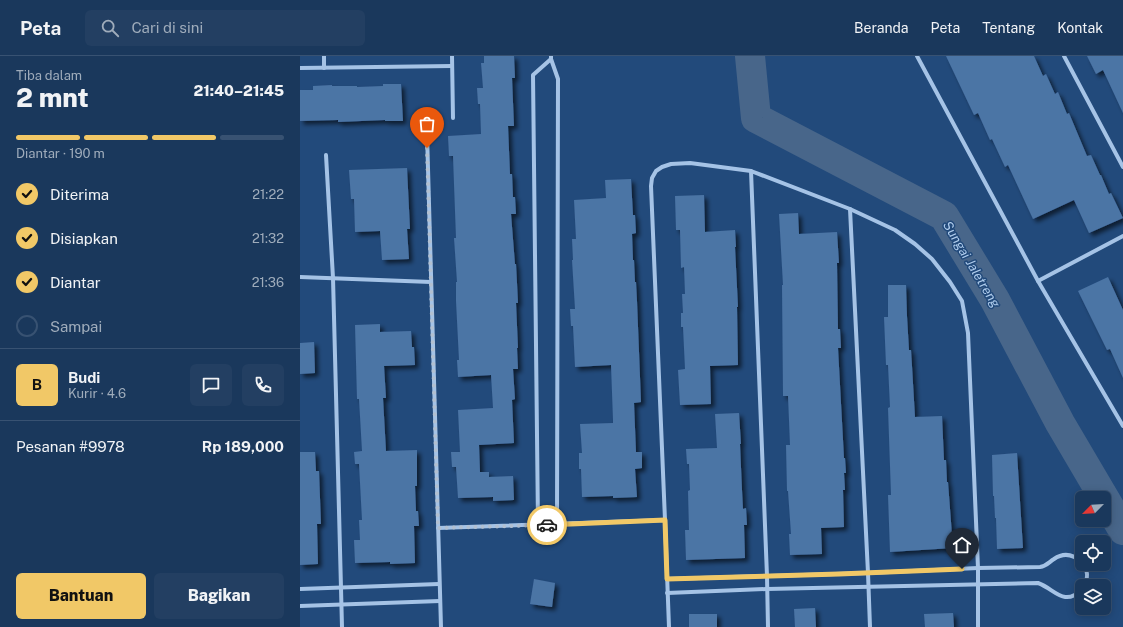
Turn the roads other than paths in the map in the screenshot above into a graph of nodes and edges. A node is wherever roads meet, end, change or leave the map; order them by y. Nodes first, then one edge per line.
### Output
1 (324, 56) edge
2 (452, 56) edge
3 (917, 56) edge
4 (1064, 56) edge
5 (551, 58) edge
6 (452, 66) junction
7 (300, 68) edge
8 (324, 68) junction
9 (453, 118) dead end
10 (426, 133) dead end
11 (326, 156) dead end
12 (1123, 167) edge
13 (751, 171) junction
14 (850, 209) junction
15 (1123, 236) edge
16 (300, 277) edge
17 (333, 278) junction
18 (1038, 281) junction
19 (431, 282) junction
20 (1123, 426) edge
21 (665, 520) junction
22 (557, 524) junction
23 (538, 525) junction
24 (438, 528) junction
25 (1075, 557) edge
26 (978, 568) junction
27 (868, 573) junction
28 (767, 576) junction
29 (667, 579) junction
30 (439, 584) junction
31 (978, 584) junction
32 (869, 587) junction
33 (341, 588) junction
34 (300, 589) edge
35 (767, 589) junction
36 (667, 593) junction
37 (1075, 596) edge
38 (440, 601) junction
39 (341, 605) junction
40 (300, 606) edge
41 (342, 627) edge
42 (441, 627) edge
43 (668, 627) edge
44 (768, 627) edge
45 (870, 627) edge
46 (978, 627) edge

1 - 8 street
2 - 6 street
3 - 18 street
4 - 12 street
5 - 22 street
5 - 23 street
6 - 8 street
6 - 9 street
7 - 8 street
10 - 19 street
11 - 17 street
13 - 14 street
13 - 21 street
13 - 28 street
14 - 26 street
14 - 27 street
15 - 18 street
16 - 17 street
17 - 19 street
17 - 33 street
18 - 20 street
19 - 24 street
21 - 22 street
21 - 29 street
22 - 23 street
23 - 24 street
24 - 30 street
25 - 26 street
26 - 27 street
26 - 31 street
27 - 28 street
27 - 32 street
28 - 29 street
28 - 35 street
29 - 36 street
30 - 33 street
30 - 38 street
31 - 32 street
31 - 37 street
31 - 46 street
32 - 35 street
32 - 45 street
33 - 34 street
33 - 39 street
35 - 36 street
35 - 44 street
36 - 43 street
38 - 39 street
38 - 42 street
39 - 40 street
39 - 41 street

